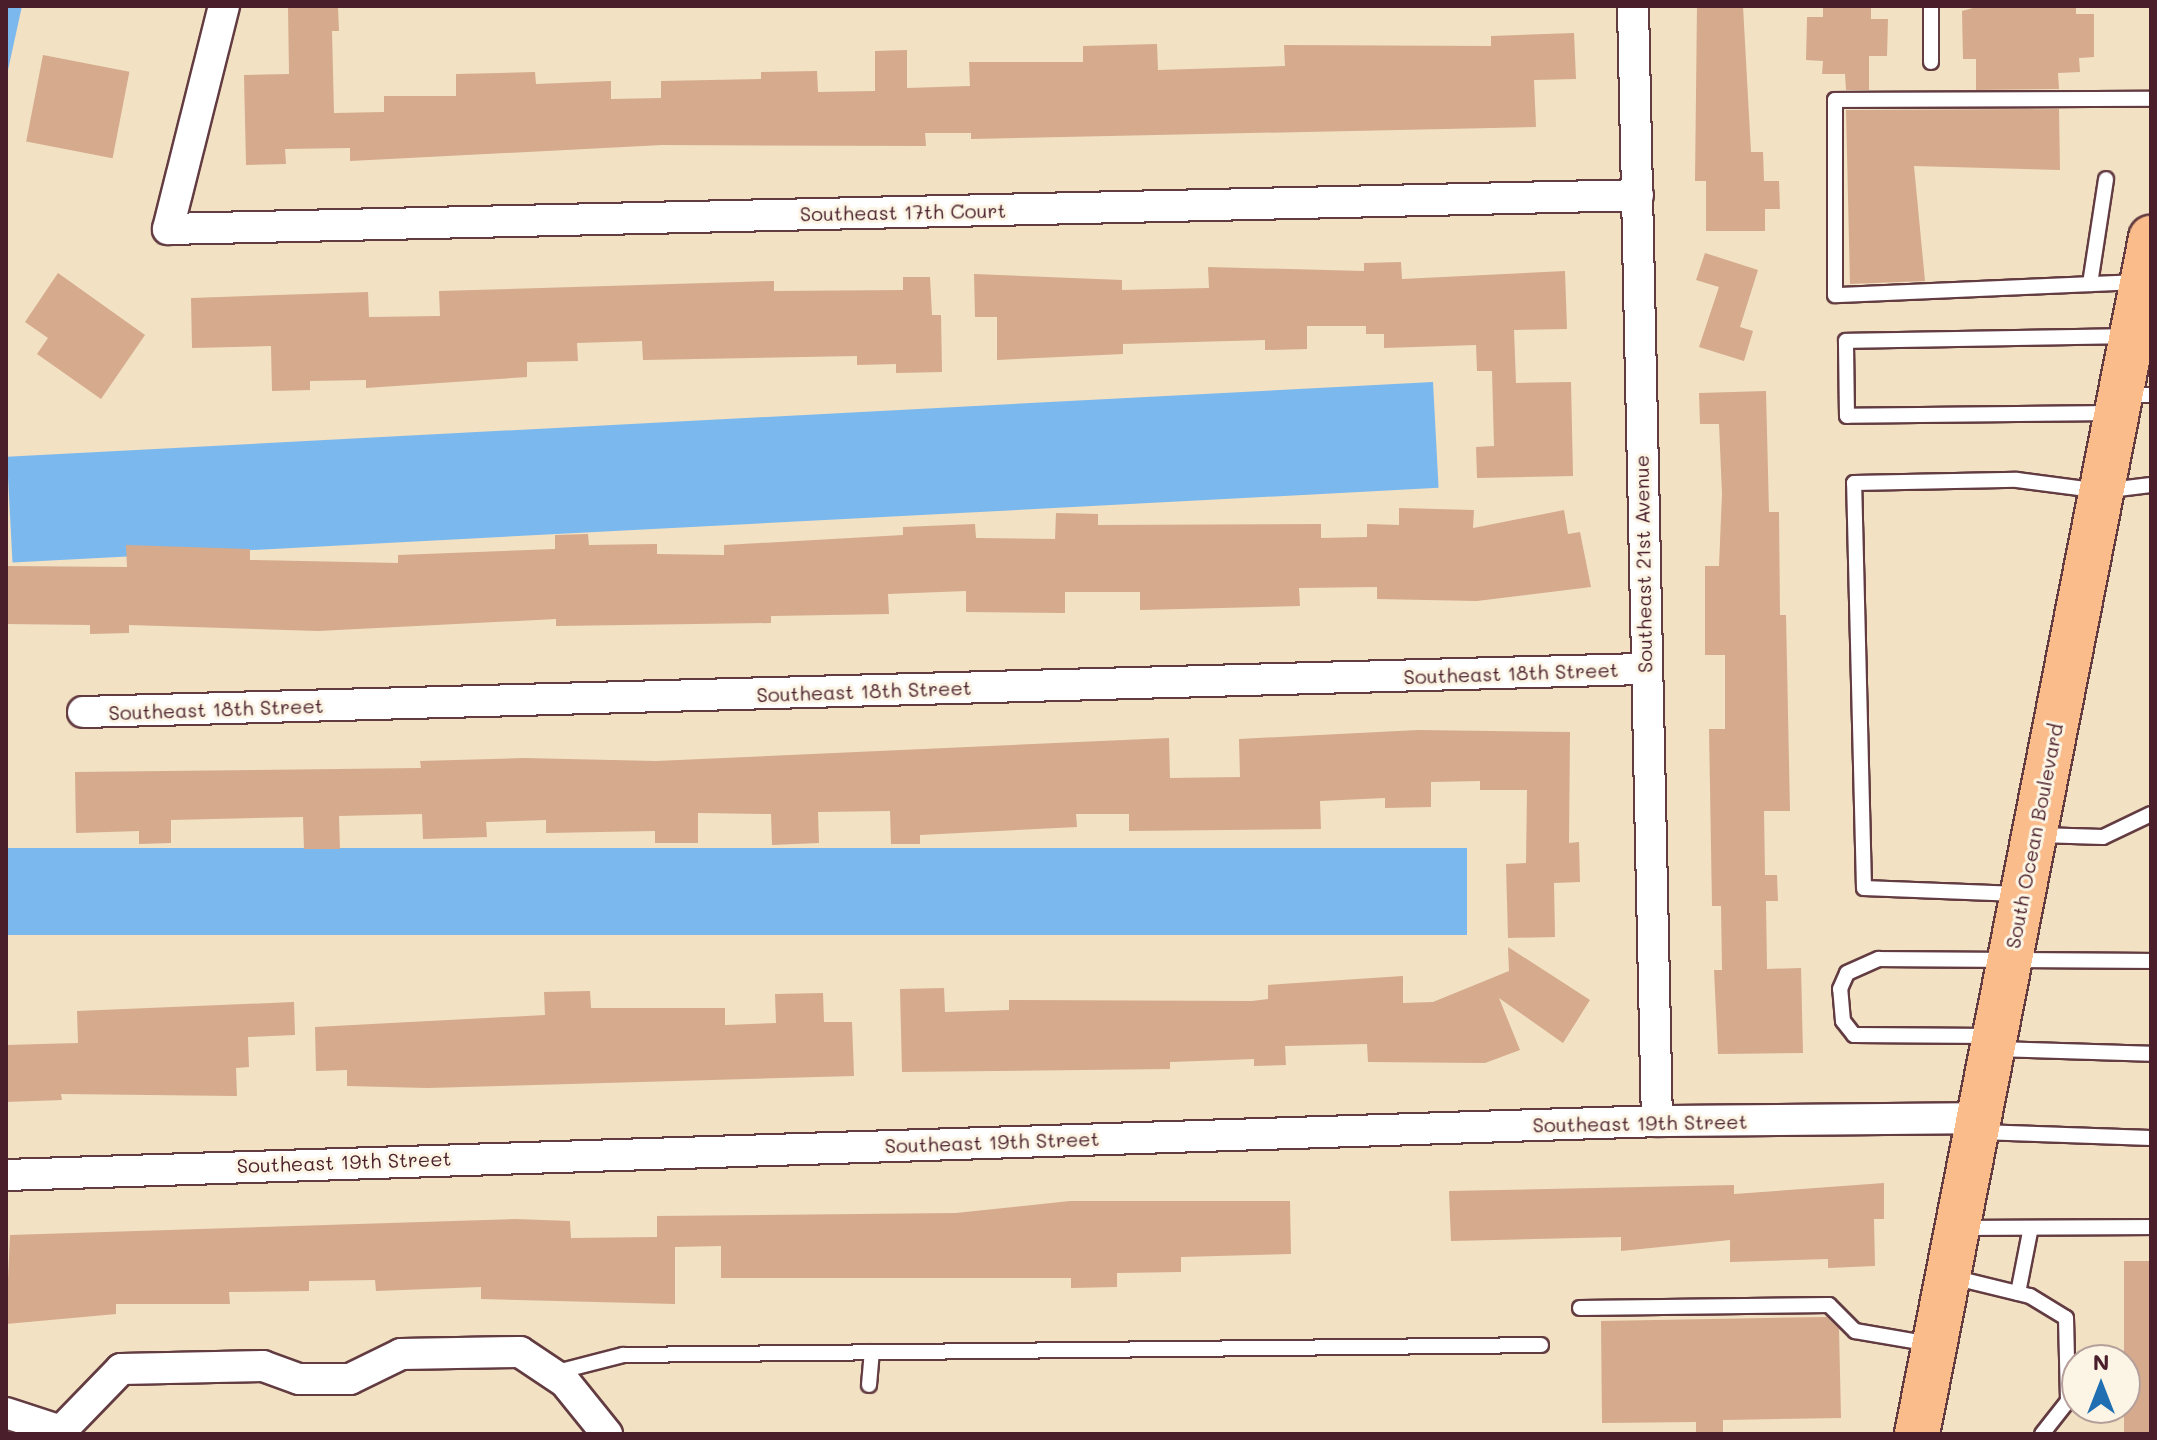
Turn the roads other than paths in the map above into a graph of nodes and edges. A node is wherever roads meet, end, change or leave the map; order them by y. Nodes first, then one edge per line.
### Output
1 (224, 6) edge
2 (1633, 6) edge
3 (1931, 6) edge
4 (1931, 62) dead end
5 (2151, 99) edge
6 (2106, 179) dead end
7 (1638, 195) junction
8 (2148, 260) edge
9 (2090, 284) junction
10 (2142, 336) edge
11 (2130, 401) edge
12 (2151, 485) edge
13 (2102, 491) junction
14 (1644, 669) junction
15 (83, 712) dead end
16 (2151, 814) edge
17 (2035, 834) junction
18 (2023, 894) junction
19 (2010, 959) junction
20 (2151, 961) edge
21 (1994, 1042) junction
22 (2151, 1054) edge
23 (1657, 1121) junction
24 (1978, 1125) junction
25 (2151, 1138) edge
26 (6, 1175) edge
27 (2151, 1227) edge
28 (1957, 1228) junction
29 (2030, 1232) junction
30 (1948, 1276) junction
31 (2018, 1293) junction
32 (1580, 1308) dead end
33 (1541, 1345) dead end
34 (1934, 1345) junction
35 (872, 1352) junction
36 (553, 1374) junction
37 (869, 1385) dead end
38 (6, 1413) edge
39 (61, 1432) edge
40 (607, 1434) edge
41 (1917, 1434) edge
42 (2042, 1434) edge

1 - 7 street, Southeast 17th Court
2 - 7 street, Southeast 21st Avenue
3 - 4 lane
5 - 9 lane
6 - 9 lane
7 - 14 street, Southeast 21st Avenue
8 - 9 lane
8 - 10 main road, South Ocean Boulevard
10 - 11 main road, South Ocean Boulevard
10 - 11 lane
11 - 13 main road, South Ocean Boulevard
12 - 13 lane
13 - 17 main road, South Ocean Boulevard
13 - 18 lane
14 - 15 street, Southeast 18th Street
14 - 23 street, Southeast 21st Avenue
16 - 17 lane
17 - 18 main road, South Ocean Boulevard
18 - 19 main road, South Ocean Boulevard
19 - 20 lane
19 - 21 main road, South Ocean Boulevard
19 - 21 lane
21 - 22 lane
21 - 24 main road, South Ocean Boulevard
23 - 24 street, Southeast 19th Street
23 - 26 street, Southeast 19th Street
24 - 25 lane
24 - 28 main road, South Ocean Boulevard
27 - 29 lane
28 - 29 lane
28 - 30 main road, South Ocean Boulevard
29 - 31 lane
30 - 31 lane
30 - 34 main road, South Ocean Boulevard
31 - 42 lane
32 - 34 lane
33 - 35 lane
34 - 41 main road, South Ocean Boulevard
35 - 36 lane
35 - 37 lane
36 - 39 street
36 - 40 street
38 - 39 street

